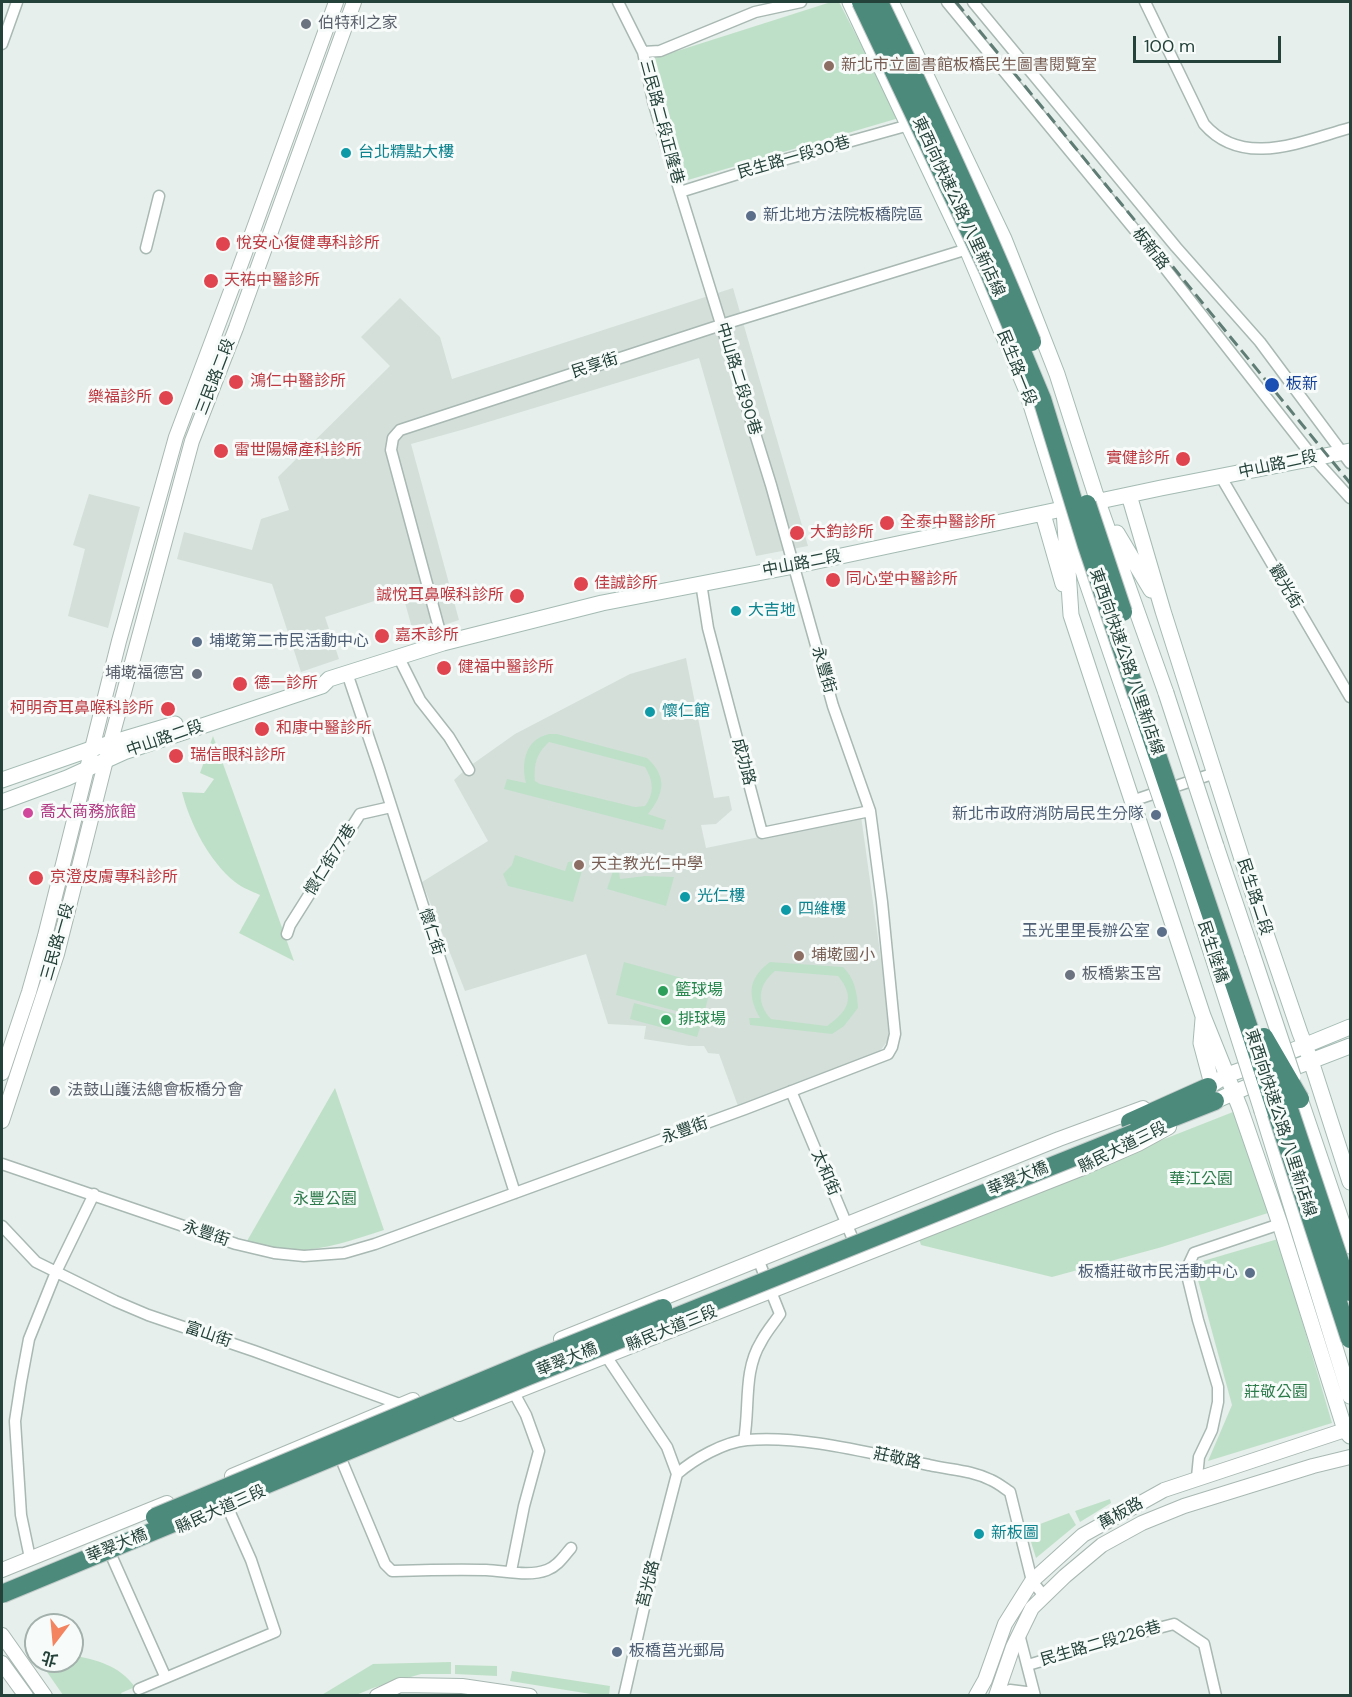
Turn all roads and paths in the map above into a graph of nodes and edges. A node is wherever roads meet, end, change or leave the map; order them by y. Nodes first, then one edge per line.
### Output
1 (17, 2) edge
2 (336, 2) edge
3 (354, 2) edge
4 (618, 2) edge
5 (801, 2) edge
6 (850, 2) edge
7 (861, 2) edge
8 (879, 2) edge
9 (891, 2) edge
10 (946, 2) edge
11 (973, 2) edge
12 (1145, 2) edge
13 (2, 44) edge
14 (643, 52) junction
15 (909, 125) junction
16 (1350, 128) edge
17 (680, 192) junction
18 (159, 196) dead end
19 (1004, 239) junction
20 (146, 248) dead end
21 (967, 249) junction
22 (721, 325) junction
23 (1347, 456) edge
24 (1314, 457) junction
25 (1221, 477) junction
26 (1129, 495) junction
27 (1350, 498) edge
28 (1098, 502) junction
29 (1064, 510) junction
30 (1043, 514) junction
31 (794, 566) junction
32 (701, 583) junction
33 (1163, 611) junction
34 (1071, 615) junction
35 (443, 643) junction
36 (398, 656) junction
37 (347, 673) junction
38 (328, 679) junction
39 (1350, 697) edge
40 (110, 744) junction
41 (91, 749) junction
42 (106, 760) junction
43 (87, 768) junction
44 (469, 770) dead end
45 (1215, 773) junction
46 (2, 780) edge
47 (1132, 801) junction
48 (2, 802) edge
49 (391, 807) junction
50 (870, 811) junction
51 (287, 934) dead end
52 (1203, 1016) junction
53 (1350, 1027) edge
54 (1257, 1035) junction
55 (1305, 1044) junction
56 (1350, 1046) edge
57 (1311, 1061) junction
58 (2, 1073) edge
59 (1227, 1075) junction
60 (791, 1091) junction
61 (1212, 1091) junction
62 (1234, 1093) junction
63 (1300, 1099) junction
64 (1262, 1111) junction
65 (2, 1121) edge
66 (1132, 1127) junction
67 (2, 1164) edge
68 (1350, 1182) edge
69 (515, 1193) junction
70 (94, 1194) junction
71 (847, 1223) junction
72 (1280, 1224) junction
73 (2, 1226) edge
74 (1350, 1246) edge
75 (860, 1255) junction
76 (758, 1259) junction
77 (56, 1272) junction
78 (772, 1290) junction
79 (1350, 1292) edge
80 (1350, 1339) edge
81 (606, 1356) junction
82 (514, 1393) junction
83 (1350, 1396) edge
84 (404, 1404) junction
85 (423, 1427) junction
86 (1348, 1433) edge
87 (744, 1440) junction
88 (1350, 1457) edge
89 (341, 1460) junction
90 (677, 1474) junction
91 (1197, 1477) junction
92 (210, 1486) junction
93 (227, 1506) junction
94 (571, 1548) dead end
95 (111, 1556) junction
96 (30, 1558) junction
97 (2, 1570) edge
98 (511, 1571) junction
99 (1032, 1581) junction
100 (2, 1582) edge
101 (29, 1591) junction
102 (2, 1594) edge
103 (1044, 1596) junction
104 (2, 1601) edge
105 (1019, 1634) junction
106 (2, 1635) edge
107 (2, 1663) edge
108 (1028, 1665) junction
109 (165, 1676) junction
110 (423, 1686) junction
111 (139, 1689) dead end
112 (1034, 1694) edge
113 (26, 1695) edge
114 (45, 1695) edge
115 (377, 1695) edge
116 (395, 1695) edge
117 (530, 1695) edge
118 (624, 1695) edge
119 (976, 1695) edge
120 (996, 1695) edge
121 (1216, 1695) edge

1 - 13 street
2 - 41 street, 三民路二段
3 - 40 street, 三民路二段
4 - 14 street, 三民路二段正隆巷
5 - 14 street, 三民路二段正隆巷
6 - 15 main road, 民生路一段
7 - 54 highway, 東西向快速公路 八里新店線, bridge
8 - 54 highway, 東西向快速公路 八里新店線, bridge
9 - 19 main road
10 - 24 street, 板新路
11 - 23 street, 板新路
12 - 16 street
14 - 17 street, 三民路二段正隆巷
15 - 17 street, 民生路一段30巷
15 - 21 main road, 民生路一段
17 - 22 street, 中山路二段90巷
18 - 20 street
19 - 21 street, 民享街
19 - 28 main road
21 - 22 street, 民享街
21 - 29 main road, 民生路一段
22 - 31 street, 中山路二段90巷
22 - 35 street, 民享街
23 - 24 main road, 中山路二段
24 - 25 main road, 中山路二段
24 - 27 street, 板新路
25 - 26 main road, 中山路二段
25 - 39 street, 觀光街
26 - 28 main road, 中山路二段
26 - 33 main road, 民生路二段
28 - 29 main road, 中山路二段
28 - 33 main road, 民生路二段
28 - 63 main road, bridge
29 - 30 main road, 中山路二段
29 - 34 main road
29 - 64 main road, 民生陸橋, bridge
30 - 31 main road, 中山路二段
30 - 34 main road
31 - 32 main road, 中山路二段
31 - 50 street, 永豐街
32 - 35 main road, 中山路二段
32 - 50 street, 成功路
33 - 45 main road, 民生路二段
34 - 47 main road
35 - 36 main road, 中山路二段
36 - 37 main road, 中山路二段
36 - 44 street
37 - 38 main road, 中山路二段
37 - 49 street, 懷仁街
38 - 40 main road, 中山路二段
38 - 42 main road, 中山路二段
40 - 41 main road, 中山路二段
40 - 42 street, 三民路二段
41 - 43 street, 三民路一段
41 - 46 main road, 中山路二段
42 - 43 main road, 中山路二段
42 - 65 street, 三民路一段
43 - 48 main road, 中山路二段
43 - 58 street, 三民路一段
45 - 47 street
45 - 55 main road, 民生路二段
47 - 52 main road
49 - 51 street, 懷仁街77巷
49 - 69 street, 懷仁街
50 - 60 street, 永豐街
52 - 59 main road
52 - 61 main road
53 - 55 main road, 縣民大道三段
54 - 63 highway, bridge
54 - 64 highway, bridge
54 - 79 highway, 東西向快速公路 八里新店線, bridge
54 - 80 highway, 東西向快速公路 八里新店線, bridge
55 - 57 main road, 民生路二段
55 - 59 main road, 縣民大道三段
56 - 57 main road, 縣民大道三段
57 - 62 main road, 縣民大道三段
57 - 68 main road, 民生路二段
59 - 61 main road, 縣民大道三段
59 - 62 main road
60 - 69 street, 永豐街
60 - 71 street, 太和街
61 - 62 main road, 縣民大道三段
61 - 66 highway
61 - 71 street, 縣民大道三段
61 - 75 street, 縣民大道三段
62 - 72 main road
63 - 74 main road
64 - 83 main road, 民生陸橋
66 - 100 highway, 華翠大橋, bridge
66 - 102 highway, 華翠大橋, bridge
67 - 70 street, 永豐街
69 - 70 street, 永豐街
70 - 77 street
71 - 75 street, 太和街
71 - 76 street, 縣民大道三段
72 - 86 main road
72 - 91 street
73 - 77 street, 富山街
75 - 78 street, 縣民大道三段
76 - 78 street
76 - 84 street, 縣民大道三段
77 - 84 street, 富山街
77 - 96 street
78 - 81 street, 縣民大道三段
78 - 87 street
81 - 82 street, 縣民大道三段
81 - 90 street
82 - 85 street, 縣民大道三段
82 - 98 street
84 - 85 street
84 - 92 street, 縣民大道三段
85 - 89 street, 縣民大道三段
86 - 91 street, 萬板路
87 - 90 street, 莊敬路
87 - 99 street, 莊敬路
88 - 103 street, 萬板路
89 - 93 street, 縣民大道三段
89 - 98 street
90 - 118 street, 莒光路
91 - 99 street, 萬板路
92 - 93 street
92 - 96 street, 縣民大道三段
93 - 95 street, 縣民大道三段
93 - 109 street
94 - 98 street
95 - 101 street, 縣民大道三段
95 - 109 street
96 - 97 street, 縣民大道三段
96 - 101 street
99 - 103 street, 莊敬路
99 - 119 street, 萬板路
101 - 104 street, 縣民大道三段
103 - 105 street, 萬板路
105 - 108 street
105 - 120 street, 萬板路
106 - 114 street
107 - 113 street
108 - 112 street
108 - 121 street, 民生路二段226巷
109 - 111 street
110 - 115 street
110 - 116 street
110 - 117 street
112 - 120 street

